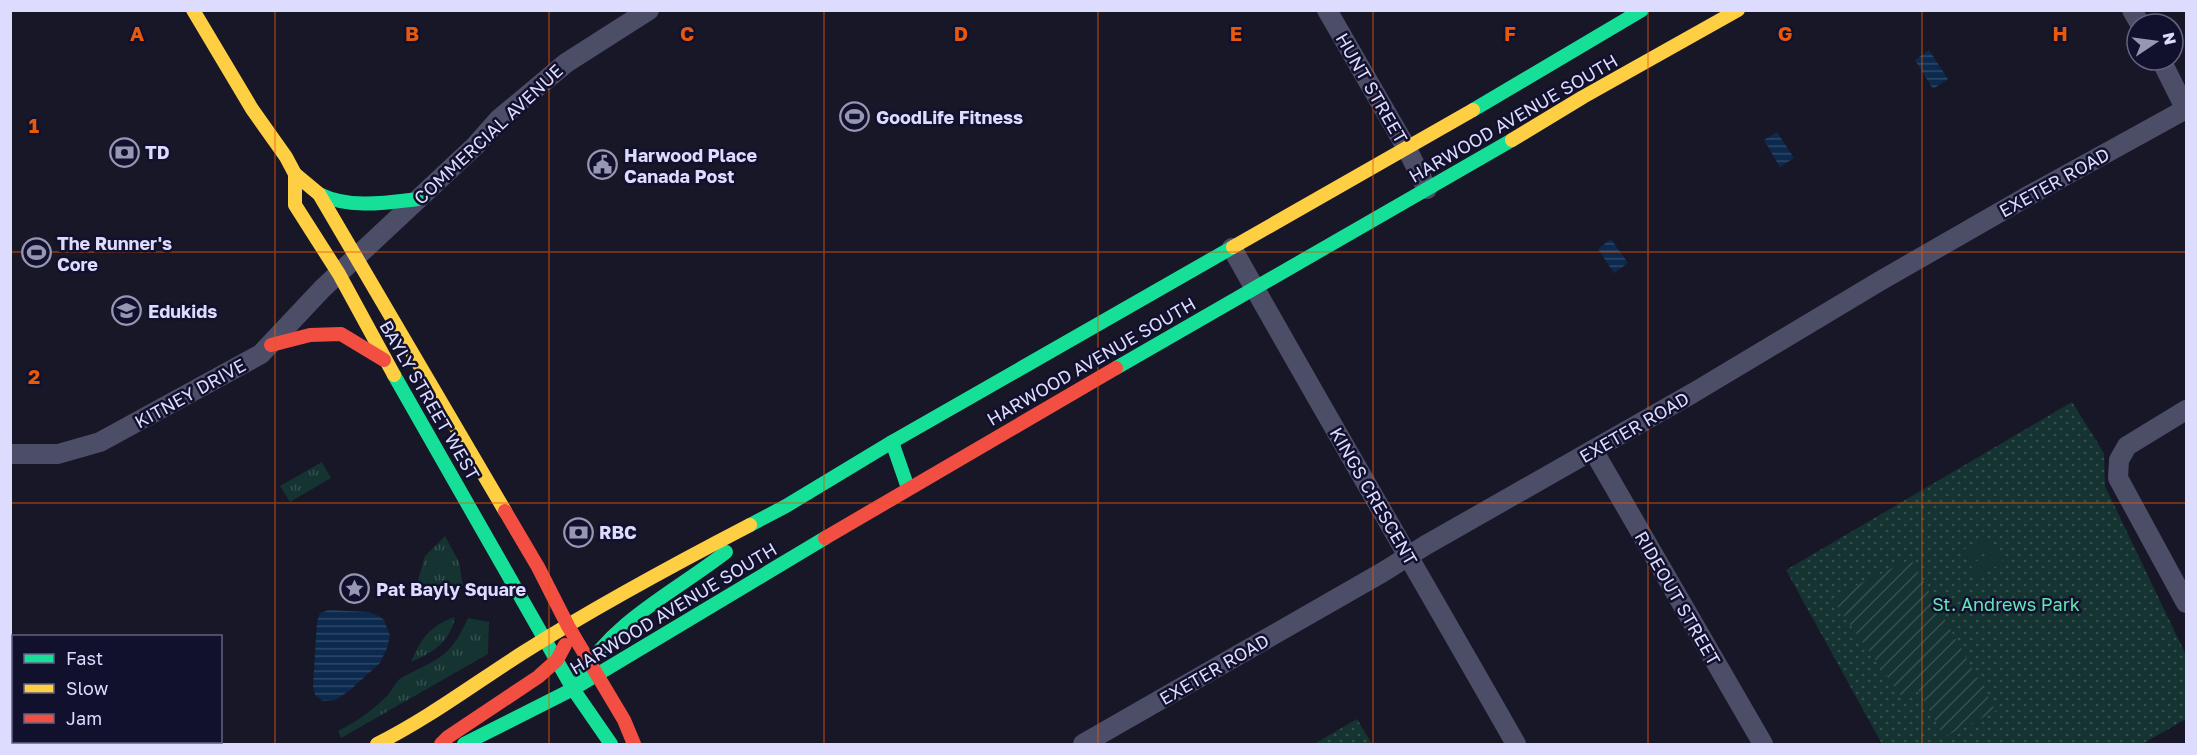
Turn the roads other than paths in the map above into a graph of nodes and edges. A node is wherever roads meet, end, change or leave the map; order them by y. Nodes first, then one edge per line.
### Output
1 (193, 10) edge
2 (649, 10) edge
3 (1642, 10) edge
4 (1738, 10) edge
5 (1330, 15) edge
6 (2167, 72) edge
7 (2186, 110) edge
8 (1406, 147) junction
9 (295, 174) junction
10 (1427, 189) junction
11 (319, 194) junction
12 (418, 199) junction
13 (1232, 248) junction
14 (355, 257) junction
15 (339, 274) junction
16 (1255, 288) junction
17 (271, 345) junction
18 (386, 362) junction
19 (2187, 410) edge
20 (892, 442) junction
21 (1593, 450) junction
22 (10, 454) edge
23 (908, 488) junction
24 (786, 506) junction
25 (1409, 555) junction
26 (2187, 603) edge
27 (568, 626) junction
28 (546, 641) junction
29 (557, 660) junction
30 (589, 660) junction
31 (597, 675) junction
32 (573, 689) junction
33 (376, 744) edge
34 (441, 744) edge
35 (464, 744) edge
36 (611, 744) edge
37 (634, 744) edge
38 (1083, 744) edge
39 (1516, 744) edge
40 (1764, 744) edge

1 - 9 main road, BAYLY STREET WEST
2 - 12 street, COMMERCIAL AVENUE
3 - 8 main road, HARWOOD AVENUE SOUTH
4 - 10 main road, HARWOOD AVENUE SOUTH
5 - 8 street, HUNT STREET
6 - 7 street
7 - 21 street, EXETER ROAD
8 - 10 street, HUNT STREET
8 - 13 main road, HARWOOD AVENUE SOUTH
9 - 11 main road, BAYLY STREET WEST
9 - 15 main road, BAYLY STREET WEST
10 - 16 main road, HARWOOD AVENUE SOUTH
11 - 12 main road
11 - 14 main road, BAYLY STREET WEST
12 - 14 street, COMMERCIAL AVENUE
13 - 16 street, KINGS CRESCENT
13 - 20 main road, HARWOOD AVENUE SOUTH
14 - 15 street, COMMERCIAL AVENUE
14 - 27 main road, BAYLY STREET WEST
15 - 17 street, KITNEY DRIVE
15 - 18 main road, BAYLY STREET WEST
16 - 23 main road, HARWOOD AVENUE SOUTH
16 - 25 street, KINGS CRESCENT
17 - 18 main road
17 - 22 street, KITNEY DRIVE
18 - 28 main road, BAYLY STREET WEST
19 - 26 street
20 - 23 main road
20 - 24 main road, HARWOOD AVENUE SOUTH
21 - 25 street, EXETER ROAD
21 - 40 street, RIDEOUT STREET
23 - 31 main road, HARWOOD AVENUE SOUTH
24 - 27 main road, HARWOOD AVENUE SOUTH
24 - 30 main road
25 - 38 street, EXETER ROAD
25 - 39 street, KINGS CRESCENT
27 - 28 main road, HARWOOD AVENUE SOUTH
27 - 29 main road
27 - 30 main road, BAYLY STREET WEST
28 - 29 main road, BAYLY STREET WEST
28 - 33 main road, HARWOOD AVENUE SOUTH
29 - 32 main road, BAYLY STREET WEST
29 - 34 main road
30 - 31 main road, BAYLY STREET WEST
30 - 32 main road
31 - 32 main road, HARWOOD AVENUE SOUTH
31 - 37 main road, BAYLY STREET WEST
32 - 35 main road, HARWOOD AVENUE SOUTH
32 - 36 main road, BAYLY STREET WEST

